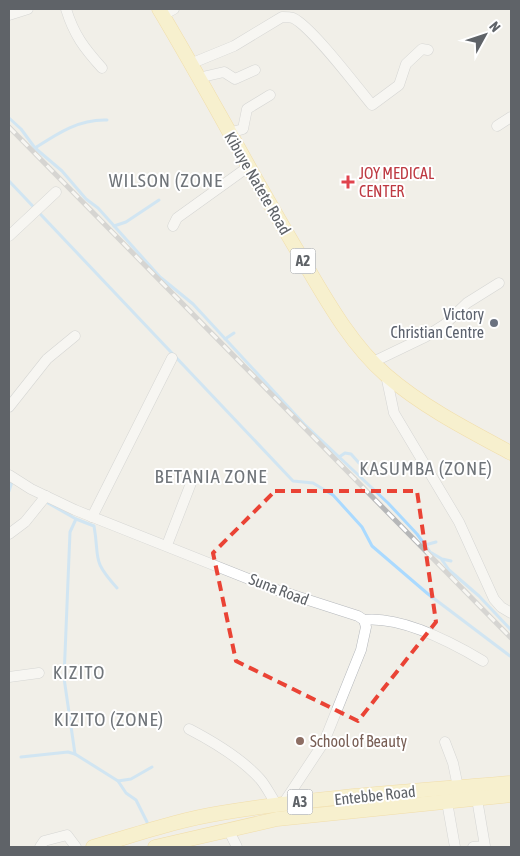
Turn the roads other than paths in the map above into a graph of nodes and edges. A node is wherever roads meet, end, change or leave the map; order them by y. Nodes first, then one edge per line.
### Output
1 (28, 9) edge
2 (66, 9) edge
3 (166, 11) edge
4 (9, 15) edge
5 (428, 50) dead end
6 (190, 64) junction
7 (102, 68) dead end
8 (255, 70) dead end
9 (198, 78) junction
10 (270, 95) dead end
11 (511, 117) edge
12 (497, 126) dead end
13 (229, 133) junction
14 (248, 167) junction
15 (56, 192) dead end
16 (173, 226) dead end
17 (9, 236) edge
18 (499, 283) dead end
19 (75, 336) dead end
20 (172, 358) dead end
21 (373, 362) junction
22 (386, 375) junction
23 (9, 407) edge
24 (511, 453) edge
25 (9, 475) edge
26 (193, 478) dead end
27 (46, 496) junction
28 (92, 517) junction
29 (9, 534) edge
30 (167, 546) junction
31 (511, 613) edge
32 (364, 620) junction
33 (483, 660) dead end
34 (38, 673) dead end
35 (9, 677) edge
36 (189, 729) dead end
37 (445, 742) dead end
38 (511, 783) edge
39 (458, 787) junction
40 (511, 795) edge
41 (477, 799) junction
42 (447, 802) junction
43 (280, 804) junction
44 (228, 828) junction
45 (40, 847) edge
46 (76, 847) edge
47 (93, 847) edge
48 (155, 847) edge
49 (237, 847) edge
50 (455, 847) edge
51 (473, 847) edge

1 - 4 street
2 - 7 street
3 - 6 main road, Kibuye Natete Road / A2
5 - 6 street
6 - 9 main road, Kibuye Natete Road / A2
8 - 9 street
9 - 13 main road, Kibuye Natete Road / A2
10 - 13 street
11 - 12 street
13 - 14 main road, Kibuye Natete Road / A2
14 - 16 street
14 - 21 main road, Kibuye Natete Road / A2
15 - 17 street
18 - 21 street
19 - 23 street
20 - 28 street
21 - 22 main road, Kibuye Natete Road / A2
22 - 24 main road, Kibuye Natete Road / A2
22 - 31 street
25 - 27 street, Suna Road
26 - 30 street
27 - 28 street, Suna Road
27 - 29 street
28 - 30 street, Suna Road
30 - 32 street, Suna Road
32 - 33 street, Suna Road
32 - 43 street
34 - 35 street
36 - 43 street
37 - 39 street
38 - 39 main road, Entebbe Road / A3
39 - 43 main road, Entebbe Road / A3
40 - 41 main road, Entebbe Road / A3
41 - 42 main road, Entebbe Road / A3
41 - 51 street
42 - 44 main road, Entebbe Road / A3
42 - 50 street
43 - 47 main road, Entebbe Road / A3
44 - 48 main road, Entebbe Road / A3
44 - 49 street
45 - 46 street

